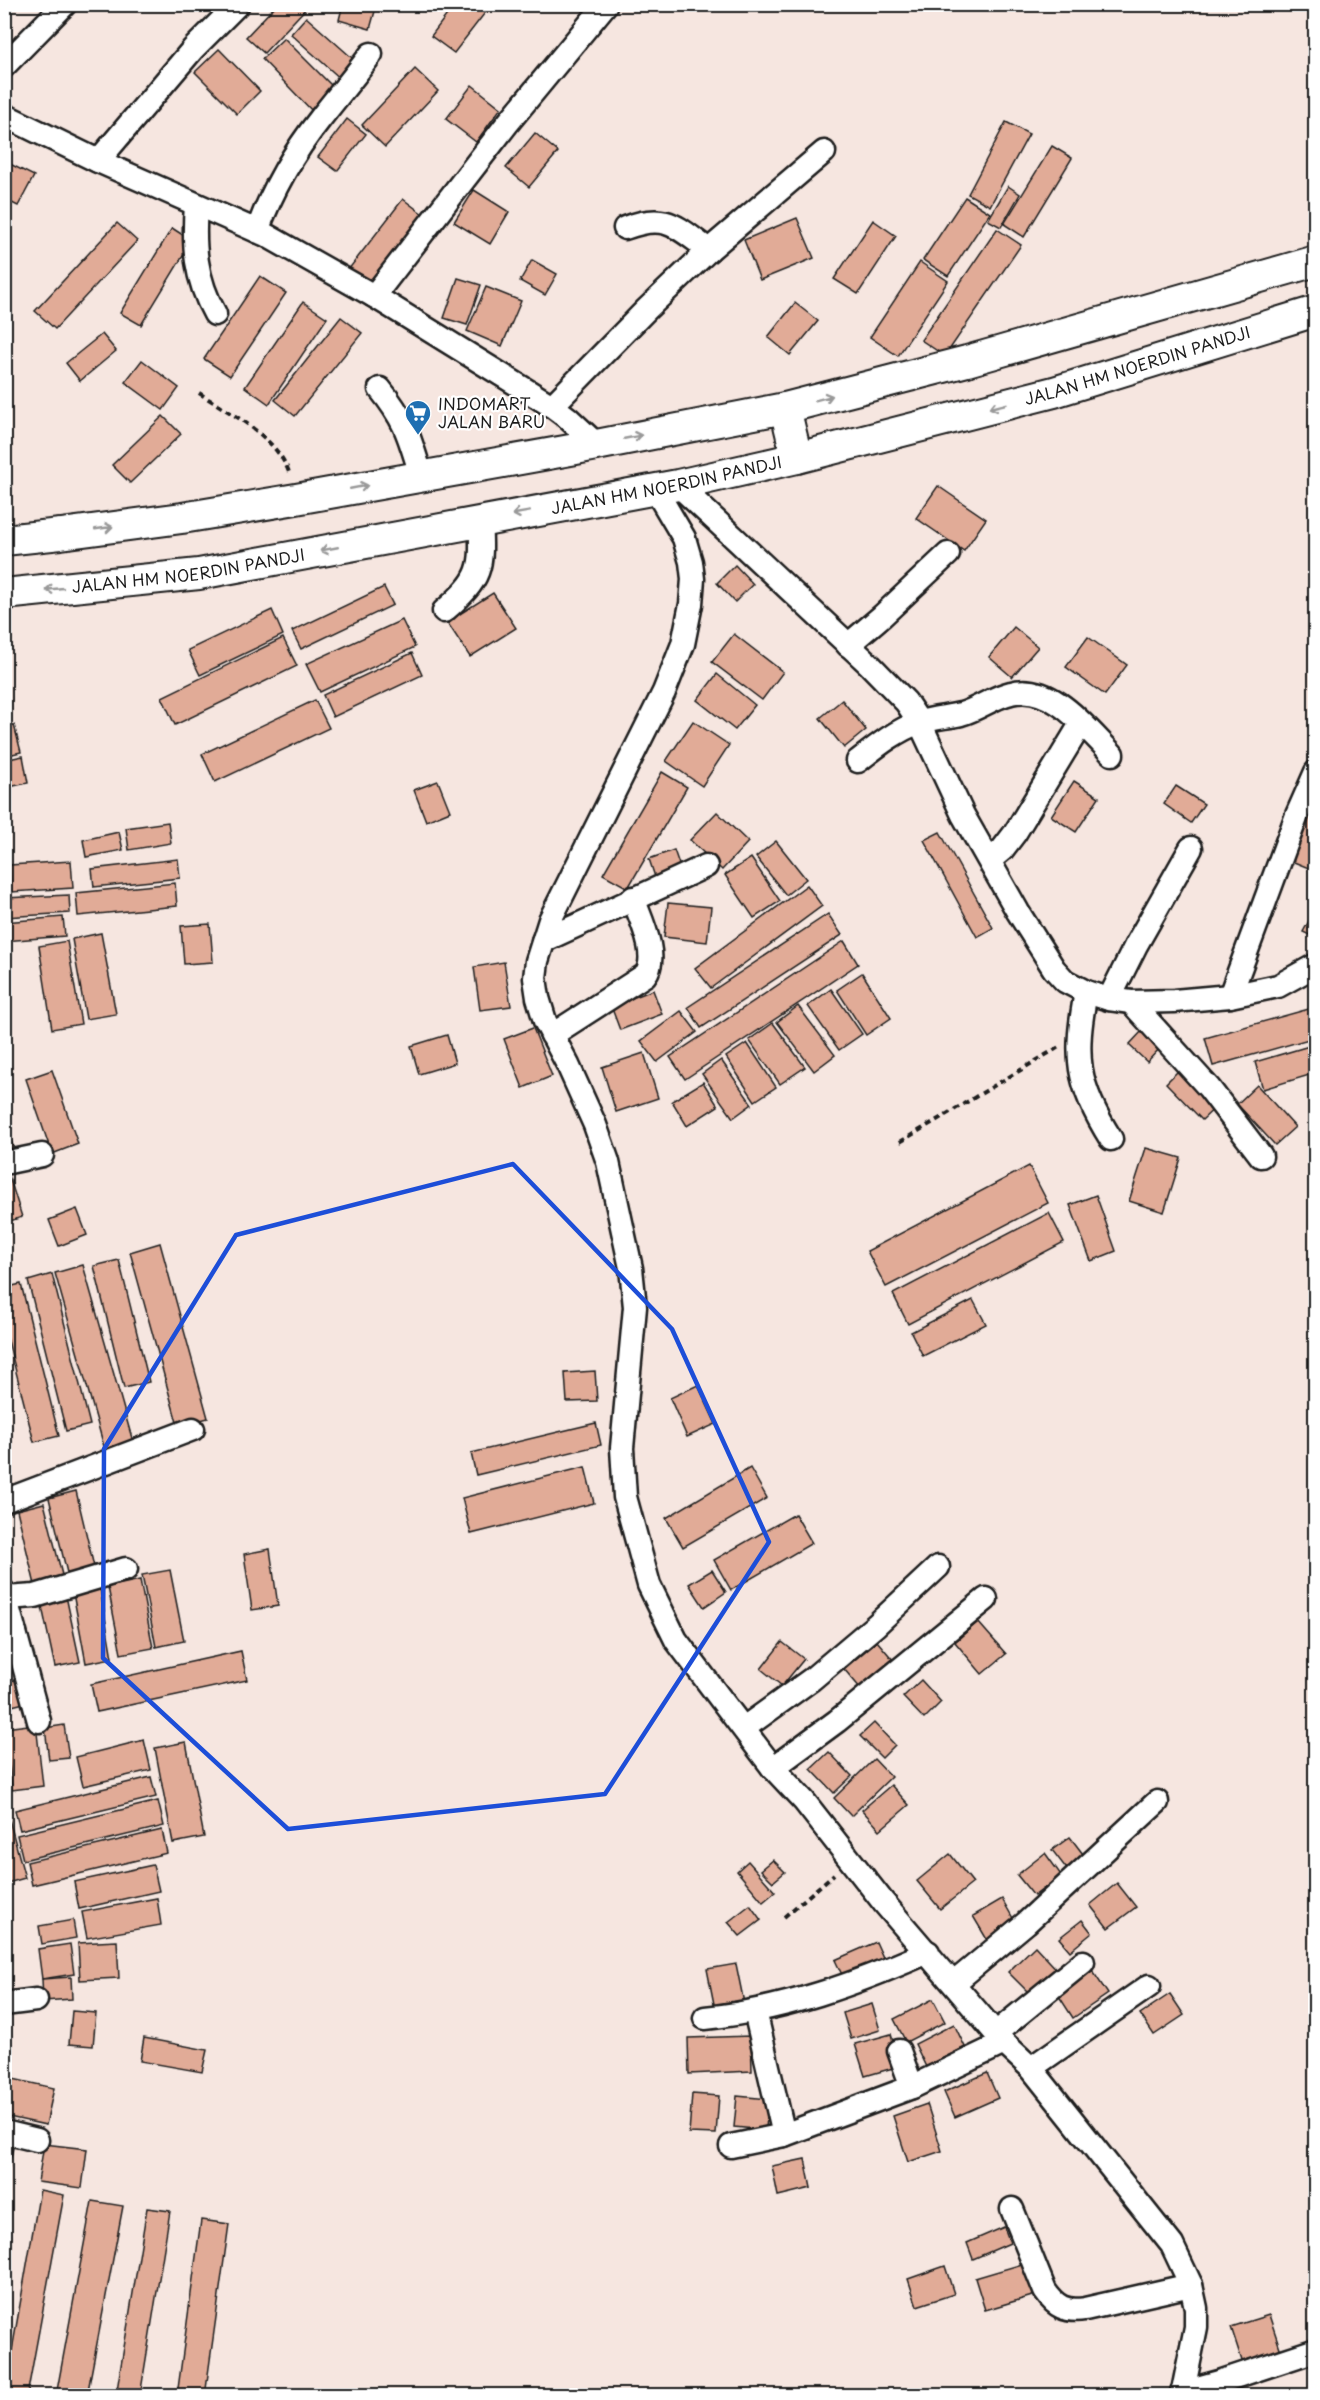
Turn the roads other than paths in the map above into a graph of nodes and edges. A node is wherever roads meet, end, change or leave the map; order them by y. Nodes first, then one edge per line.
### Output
1 (65, 4) edge
2 (238, 4) edge
3 (606, 4) edge
4 (371, 54) dead end
5 (4, 66) edge
6 (4, 115) edge
7 (824, 152) dead end
8 (98, 161) junction
9 (195, 205) junction
10 (625, 228) dead end
11 (257, 231) junction
12 (709, 250) junction
13 (1316, 261) edge
14 (374, 296) junction
15 (1316, 311) edge
16 (215, 314) dead end
17 (380, 389) dead end
18 (552, 406) junction
19 (785, 408) junction
20 (596, 444) junction
21 (415, 454) junction
22 (797, 458) junction
23 (667, 487) junction
24 (480, 520) junction
25 (4, 540) edge
26 (948, 554) dead end
27 (4, 594) edge
28 (444, 611) dead end
29 (848, 645) junction
30 (920, 723) junction
31 (1081, 724) junction
32 (1112, 754) dead end
33 (858, 760) dead end
34 (1316, 772) edge
35 (1191, 848) dead end
36 (990, 860) junction
37 (705, 866) dead end
38 (633, 898) junction
39 (543, 941) junction
40 (1316, 965) edge
41 (1086, 992) junction
42 (1230, 996) junction
43 (1120, 1000) junction
44 (552, 1035) junction
45 (1111, 1139) dead end
46 (42, 1155) dead end
47 (1261, 1156) dead end
48 (4, 1163) edge
49 (193, 1429) dead end
50 (4, 1501) edge
51 (938, 1567) dead end
52 (126, 1569) dead end
53 (5, 1595) edge
54 (987, 1599) dead end
55 (39, 1721) dead end
56 (744, 1728) junction
57 (773, 1768) junction
58 (1157, 1802) dead end
59 (928, 1952) junction
60 (1083, 1962) dead end
61 (954, 1983) junction
62 (1149, 1986) dead end
63 (36, 2000) dead end
64 (4, 2004) edge
65 (755, 2011) junction
66 (705, 2018) dead end
67 (1000, 2038) junction
68 (899, 2051) dead end
69 (1031, 2068) junction
70 (912, 2087) junction
71 (4, 2132) edge
72 (784, 2136) junction
73 (37, 2140) dead end
74 (731, 2146) dead end
75 (1012, 2209) dead end
76 (1191, 2285) junction
77 (1316, 2350) edge
78 (1182, 2394) edge

1 - 5 street
2 - 8 street
3 - 14 street
4 - 11 street
6 - 8 street
7 - 12 street
8 - 9 street
9 - 11 street
9 - 16 street
10 - 12 street
11 - 14 street
12 - 18 street
19 -> 13 main road
14 - 18 street
15 -> 22 main road, JALAN HM NOERDIN PANDJI
17 - 21 street
18 - 20 street
20 -> 19 main road
19 - 22 main road
20 - 21 main road
25 -> 21 main road
22 - 23 main road, JALAN HM NOERDIN PANDJI
23 -> 24 main road, JALAN HM NOERDIN PANDJI
23 - 29 street
23 - 39 street
24 -> 27 main road, JALAN HM NOERDIN PANDJI
24 - 28 street
26 - 29 street
29 - 30 street
30 - 31 street
30 - 33 street
30 - 36 street
31 - 32 street
31 - 36 street
34 - 42 street
35 - 43 street
36 - 41 street
37 - 38 street
38 - 39 street
38 - 44 street
39 - 44 street
40 - 42 street
41 - 43 street
41 - 45 street
42 - 43 street
43 - 47 street
44 - 56 street
46 - 48 street
49 - 50 street
51 - 56 street
52 - 53 street
53 - 55 street
54 - 57 street
56 - 57 street
57 - 59 street
58 - 61 street
59 - 61 street
59 - 65 street
60 - 67 street
61 - 67 street
62 - 69 street
63 - 64 street
65 - 66 street
65 - 72 street
67 - 69 street
67 - 70 street
68 - 70 street
69 - 76 street
70 - 72 street
71 - 73 street
72 - 74 street
75 - 76 street
76 - 78 street
77 - 78 street

